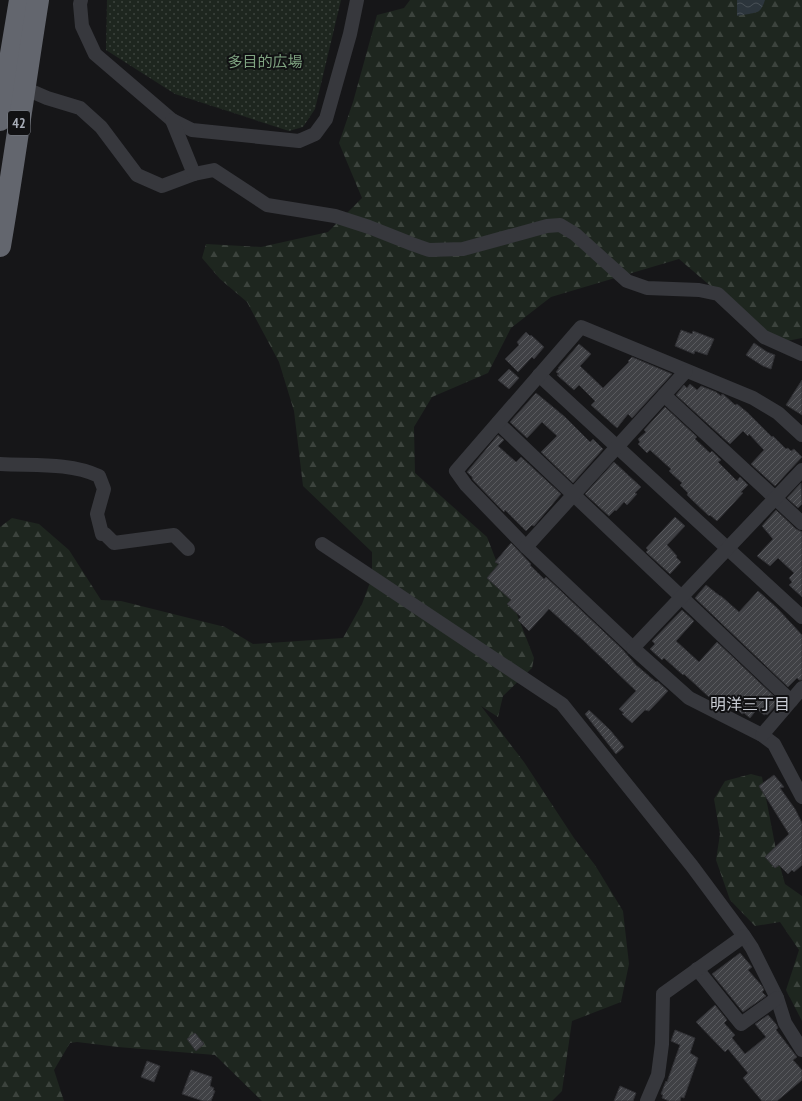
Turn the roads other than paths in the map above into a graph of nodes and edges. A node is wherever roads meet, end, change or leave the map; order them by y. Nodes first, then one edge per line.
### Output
1 (20, 0) edge
2 (38, 0) edge
3 (81, 0) edge
4 (357, 0) edge
5 (10, 87) edge
6 (0, 120) edge
7 (172, 120) junction
8 (194, 174) junction
9 (0, 246) edge
10 (802, 354) edge
11 (686, 371) junction
12 (539, 375) junction
13 (664, 395) junction
14 (498, 423) junction
15 (802, 435) edge
16 (617, 447) junction
17 (0, 464) edge
18 (802, 470) edge
19 (574, 494) junction
20 (775, 498) junction
21 (802, 523) edge
22 (322, 544) dead end
23 (526, 547) junction
24 (728, 548) junction
25 (188, 549) dead end
26 (682, 597) junction
27 (802, 617) edge
28 (633, 648) junction
29 (802, 688) edge
30 (791, 700) junction
31 (762, 735) junction
32 (801, 793) edge
33 (744, 936) junction
34 (697, 970) junction
35 (777, 998) junction
36 (802, 1050) edge
37 (646, 1101) edge

1 - 5 highway, 42
2 - 5 highway, 42
3 - 7 street
4 - 7 street
5 - 6 highway, 42
5 - 8 street
5 - 9 highway, 42
7 - 8 street
8 - 10 street
11 - 12 street
11 - 13 street
11 - 15 street
12 - 14 street
12 - 16 street
13 - 16 street
13 - 20 street
14 - 19 street
14 - 23 street
16 - 19 street
16 - 24 street
17 - 25 street
18 - 20 street
19 - 23 street
19 - 26 street
20 - 21 street
20 - 24 street
22 - 33 street
23 - 28 street
24 - 26 street
24 - 27 street
26 - 28 street
26 - 30 street
28 - 31 street
29 - 30 street
30 - 31 street
31 - 32 street
33 - 34 street
33 - 35 street
34 - 35 street
34 - 37 street
35 - 36 street

